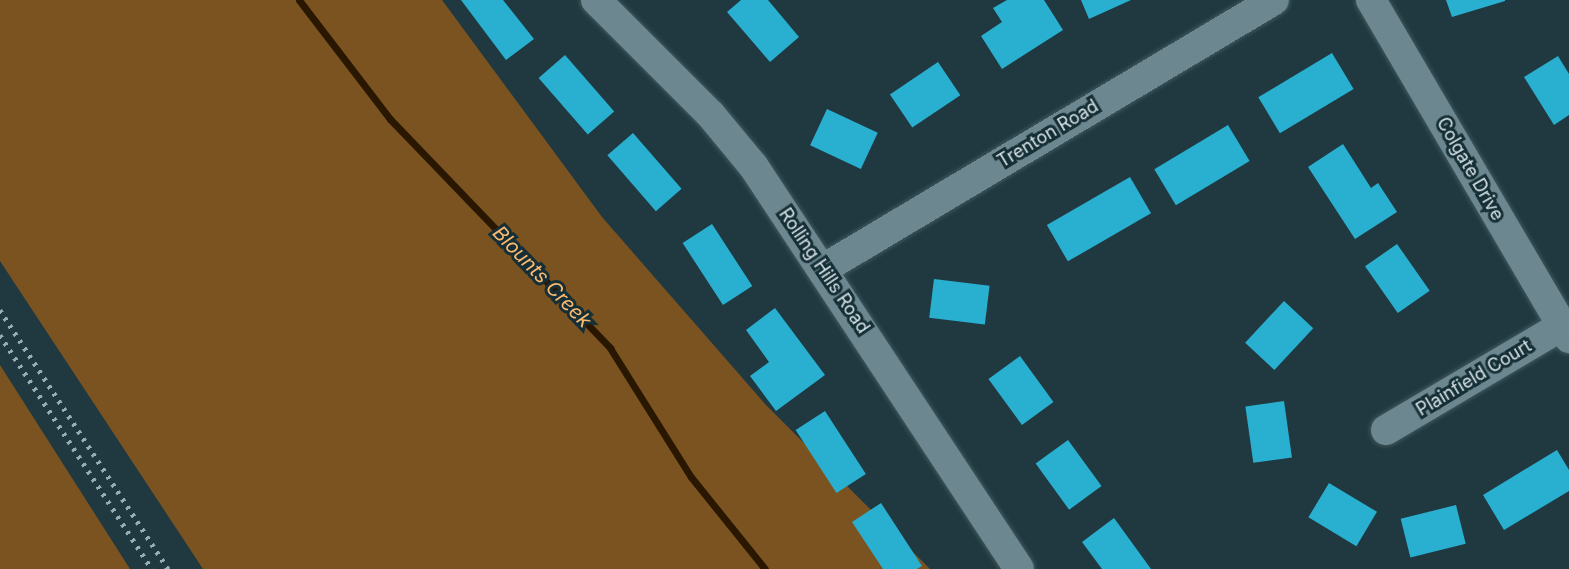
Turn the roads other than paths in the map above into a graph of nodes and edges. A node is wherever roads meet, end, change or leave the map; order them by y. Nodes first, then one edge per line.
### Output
1 (596, 0) edge
2 (1274, 0) edge
3 (1371, 0) edge
4 (823, 269) junction
5 (1565, 332) edge
6 (1386, 430) dead end
7 (1019, 569) edge

1 - 4 street, Rolling Hills Road
2 - 4 street, Trenton Road
3 - 5 street, Colgate Drive
4 - 7 street, Rolling Hills Road
5 - 6 street, Plainfield Court

